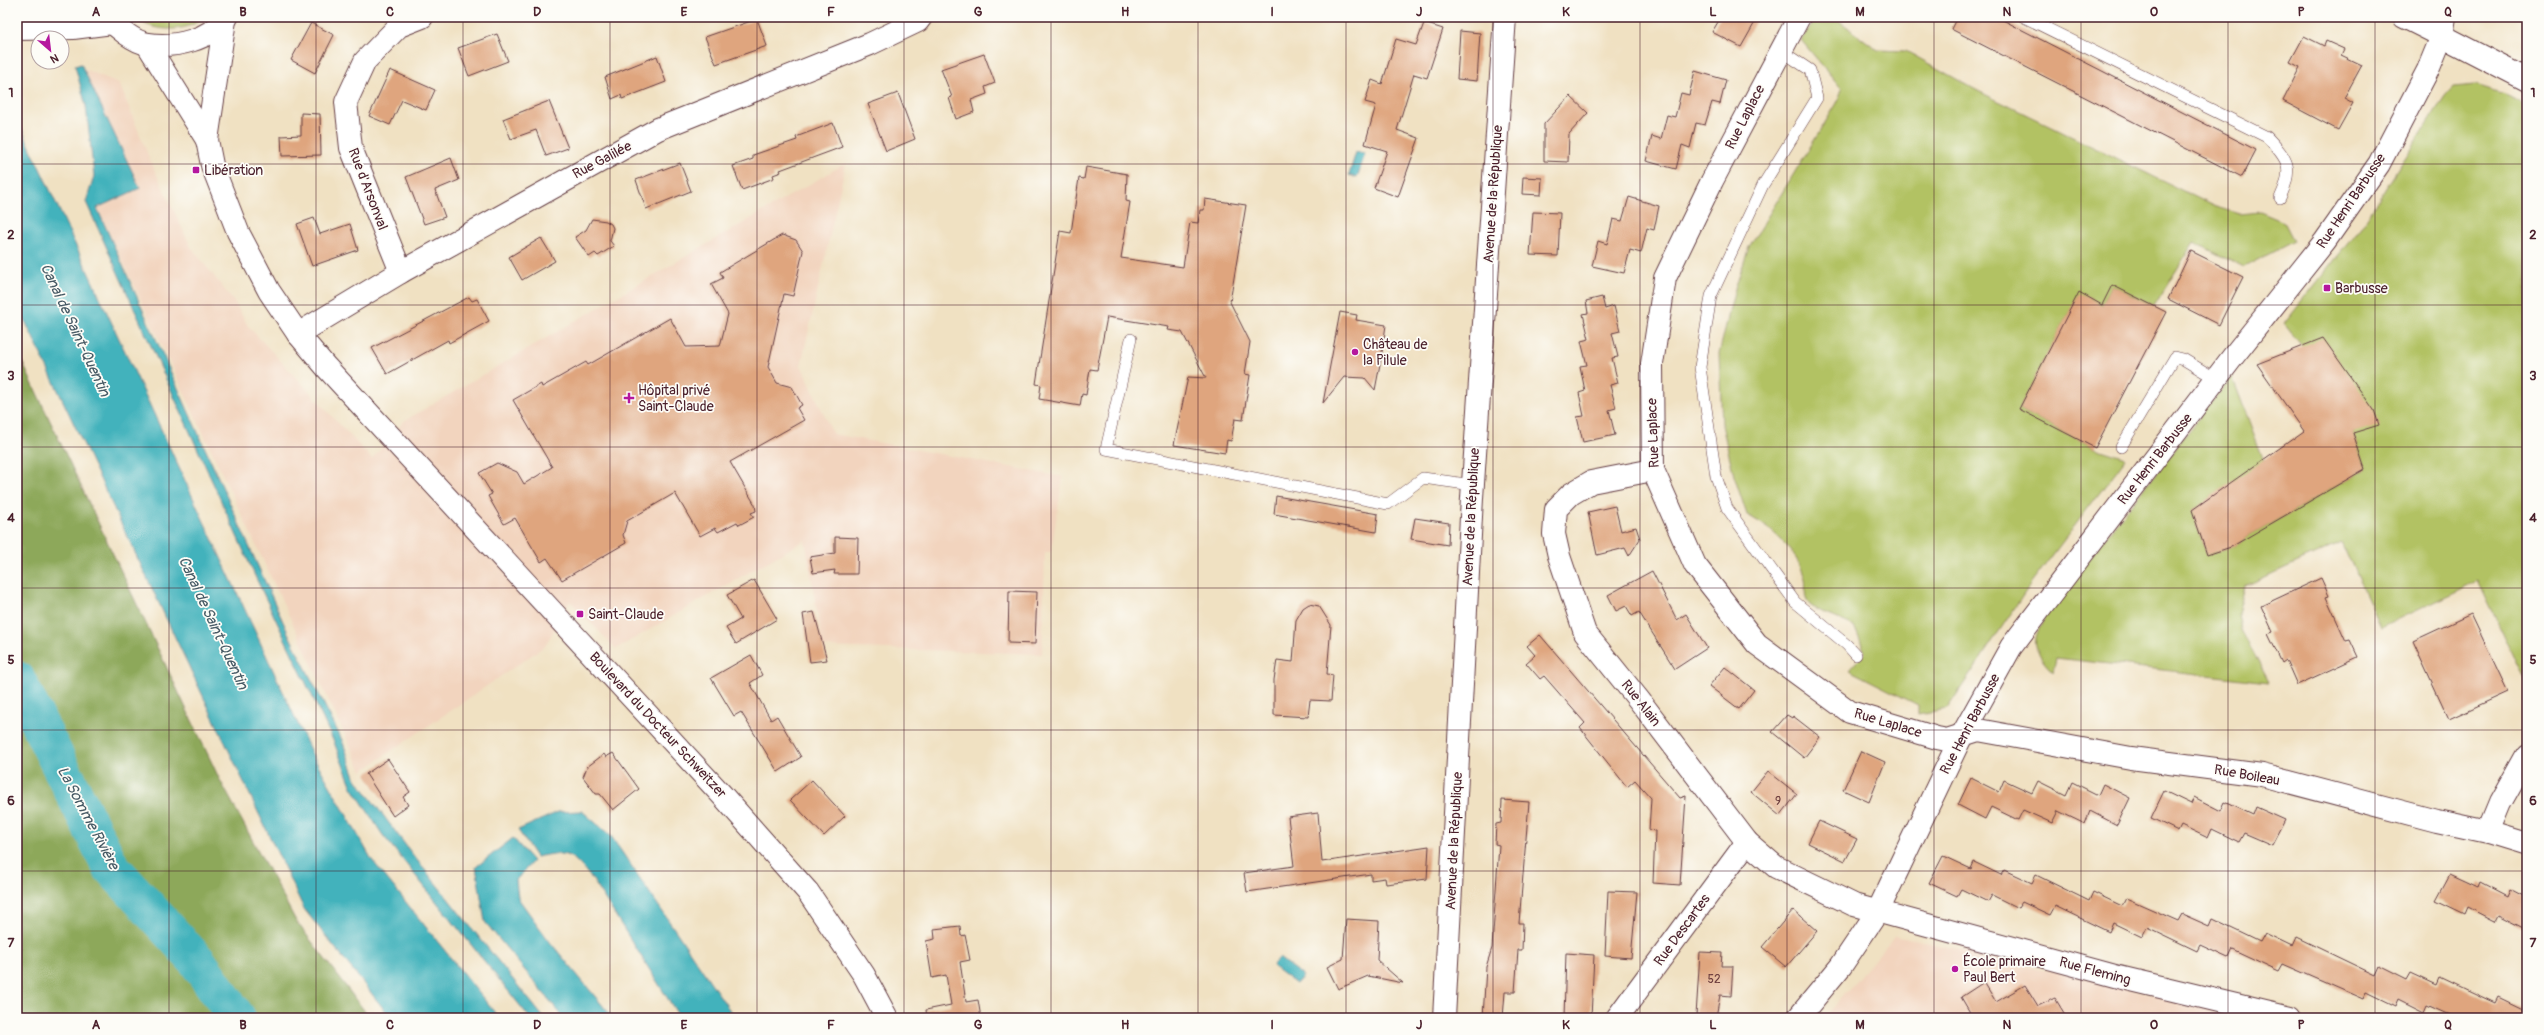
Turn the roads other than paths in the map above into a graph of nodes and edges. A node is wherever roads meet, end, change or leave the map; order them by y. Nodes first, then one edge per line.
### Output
1 (26, 17) edge
2 (422, 17) edge
3 (921, 17) edge
4 (1505, 17) edge
5 (1798, 17) edge
6 (2024, 17) edge
7 (2404, 17) edge
8 (226, 18) edge
9 (110, 20) edge
10 (17, 25) edge
11 (2444, 26) edge
12 (17, 29) edge
13 (146, 44) junction
14 (1780, 50) junction
15 (2527, 80) edge
16 (207, 140) junction
17 (2280, 198) dead end
18 (401, 272) junction
19 (298, 334) junction
20 (1131, 339) dead end
21 (2216, 379) junction
22 (2121, 447) dead end
23 (1653, 470) junction
24 (1473, 485) junction
25 (1856, 656) dead end
26 (1962, 735) junction
27 (2527, 755) edge
28 (2488, 832) junction
29 (1747, 842) junction
30 (2527, 844) edge
31 (1878, 911) junction
32 (2251, 1014) edge
33 (887, 1018) edge
34 (1444, 1018) edge
35 (1617, 1018) edge
36 (1798, 1018) edge
37 (2290, 1018) edge

1 - 10 street
2 - 18 street, Rue d'Arsonval
3 - 18 street, Rue Galilée
4 - 24 street, Avenue de la République
5 - 14 street, Rue Laplace
6 - 17 lane
7 - 11 street
8 - 13 street
8 - 16 street
9 - 12 street
9 - 13 street
11 - 15 street
11 - 21 street, Rue Henri Barbusse
13 - 16 street
14 - 23 street, Rue Laplace
14 - 25 lane
16 - 19 street, Boulevard du Docteur Schweitzer
18 - 19 street, Rue Galilée
19 - 33 street, Boulevard du Docteur Schweitzer
20 - 24 lane
21 - 22 lane
21 - 26 street, Rue Henri Barbusse
23 - 26 street, Rue Laplace
23 - 29 street, Rue Alain
24 - 34 street, Avenue de la République
26 - 28 street, Rue Boileau
26 - 31 street, Rue Henri Barbusse
27 - 28 street
28 - 30 street, Rue Boileau
29 - 31 street, Rue Alain
29 - 35 street, Rue Descartes
31 - 32 street, Rue Fleming
31 - 36 street, Rue Henri Barbusse
32 - 37 street, Rue Fleming

